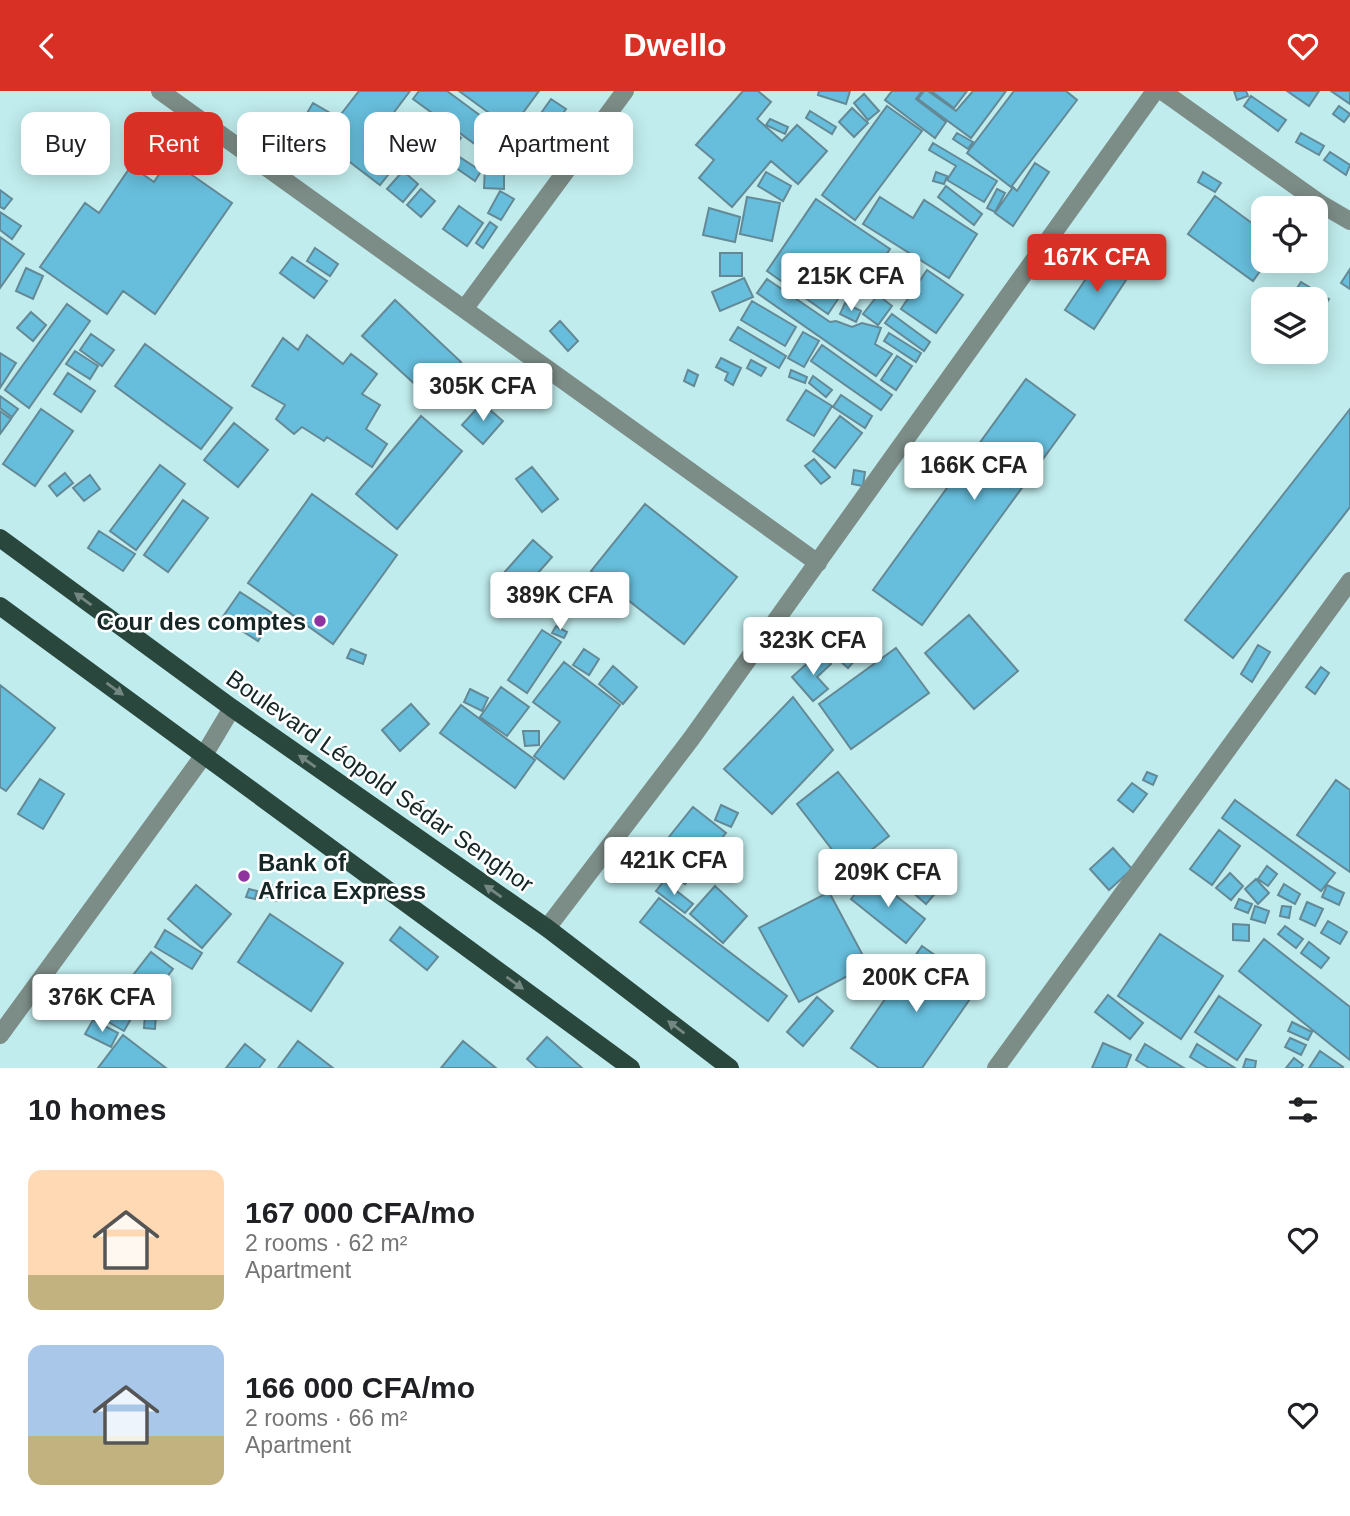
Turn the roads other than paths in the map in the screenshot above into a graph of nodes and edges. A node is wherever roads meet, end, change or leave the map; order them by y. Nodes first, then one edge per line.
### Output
1 (160, 91) edge
2 (625, 91) edge
3 (1155, 91) edge
4 (1163, 91) edge
5 (1350, 221) edge
6 (465, 308) junction
7 (0, 538) edge
8 (818, 563) junction
9 (1350, 581) edge
10 (0, 606) edge
11 (232, 708) junction
12 (204, 755) junction
13 (547, 928) junction
14 (0, 1035) edge
15 (631, 1068) edge
16 (730, 1068) edge
17 (996, 1068) edge

1 - 6 street
2 - 6 street
3 - 8 street
4 - 5 street
6 - 8 street
11 -> 7 main road, Boulevard Léopold Sédar Senghor
8 - 13 street
9 - 17 street
10 -> 12 main road
11 - 12 street
13 -> 11 main road, Boulevard Léopold Sédar Senghor
12 - 14 street
12 -> 15 main road
16 -> 13 main road, Boulevard Léopold Sédar Senghor

